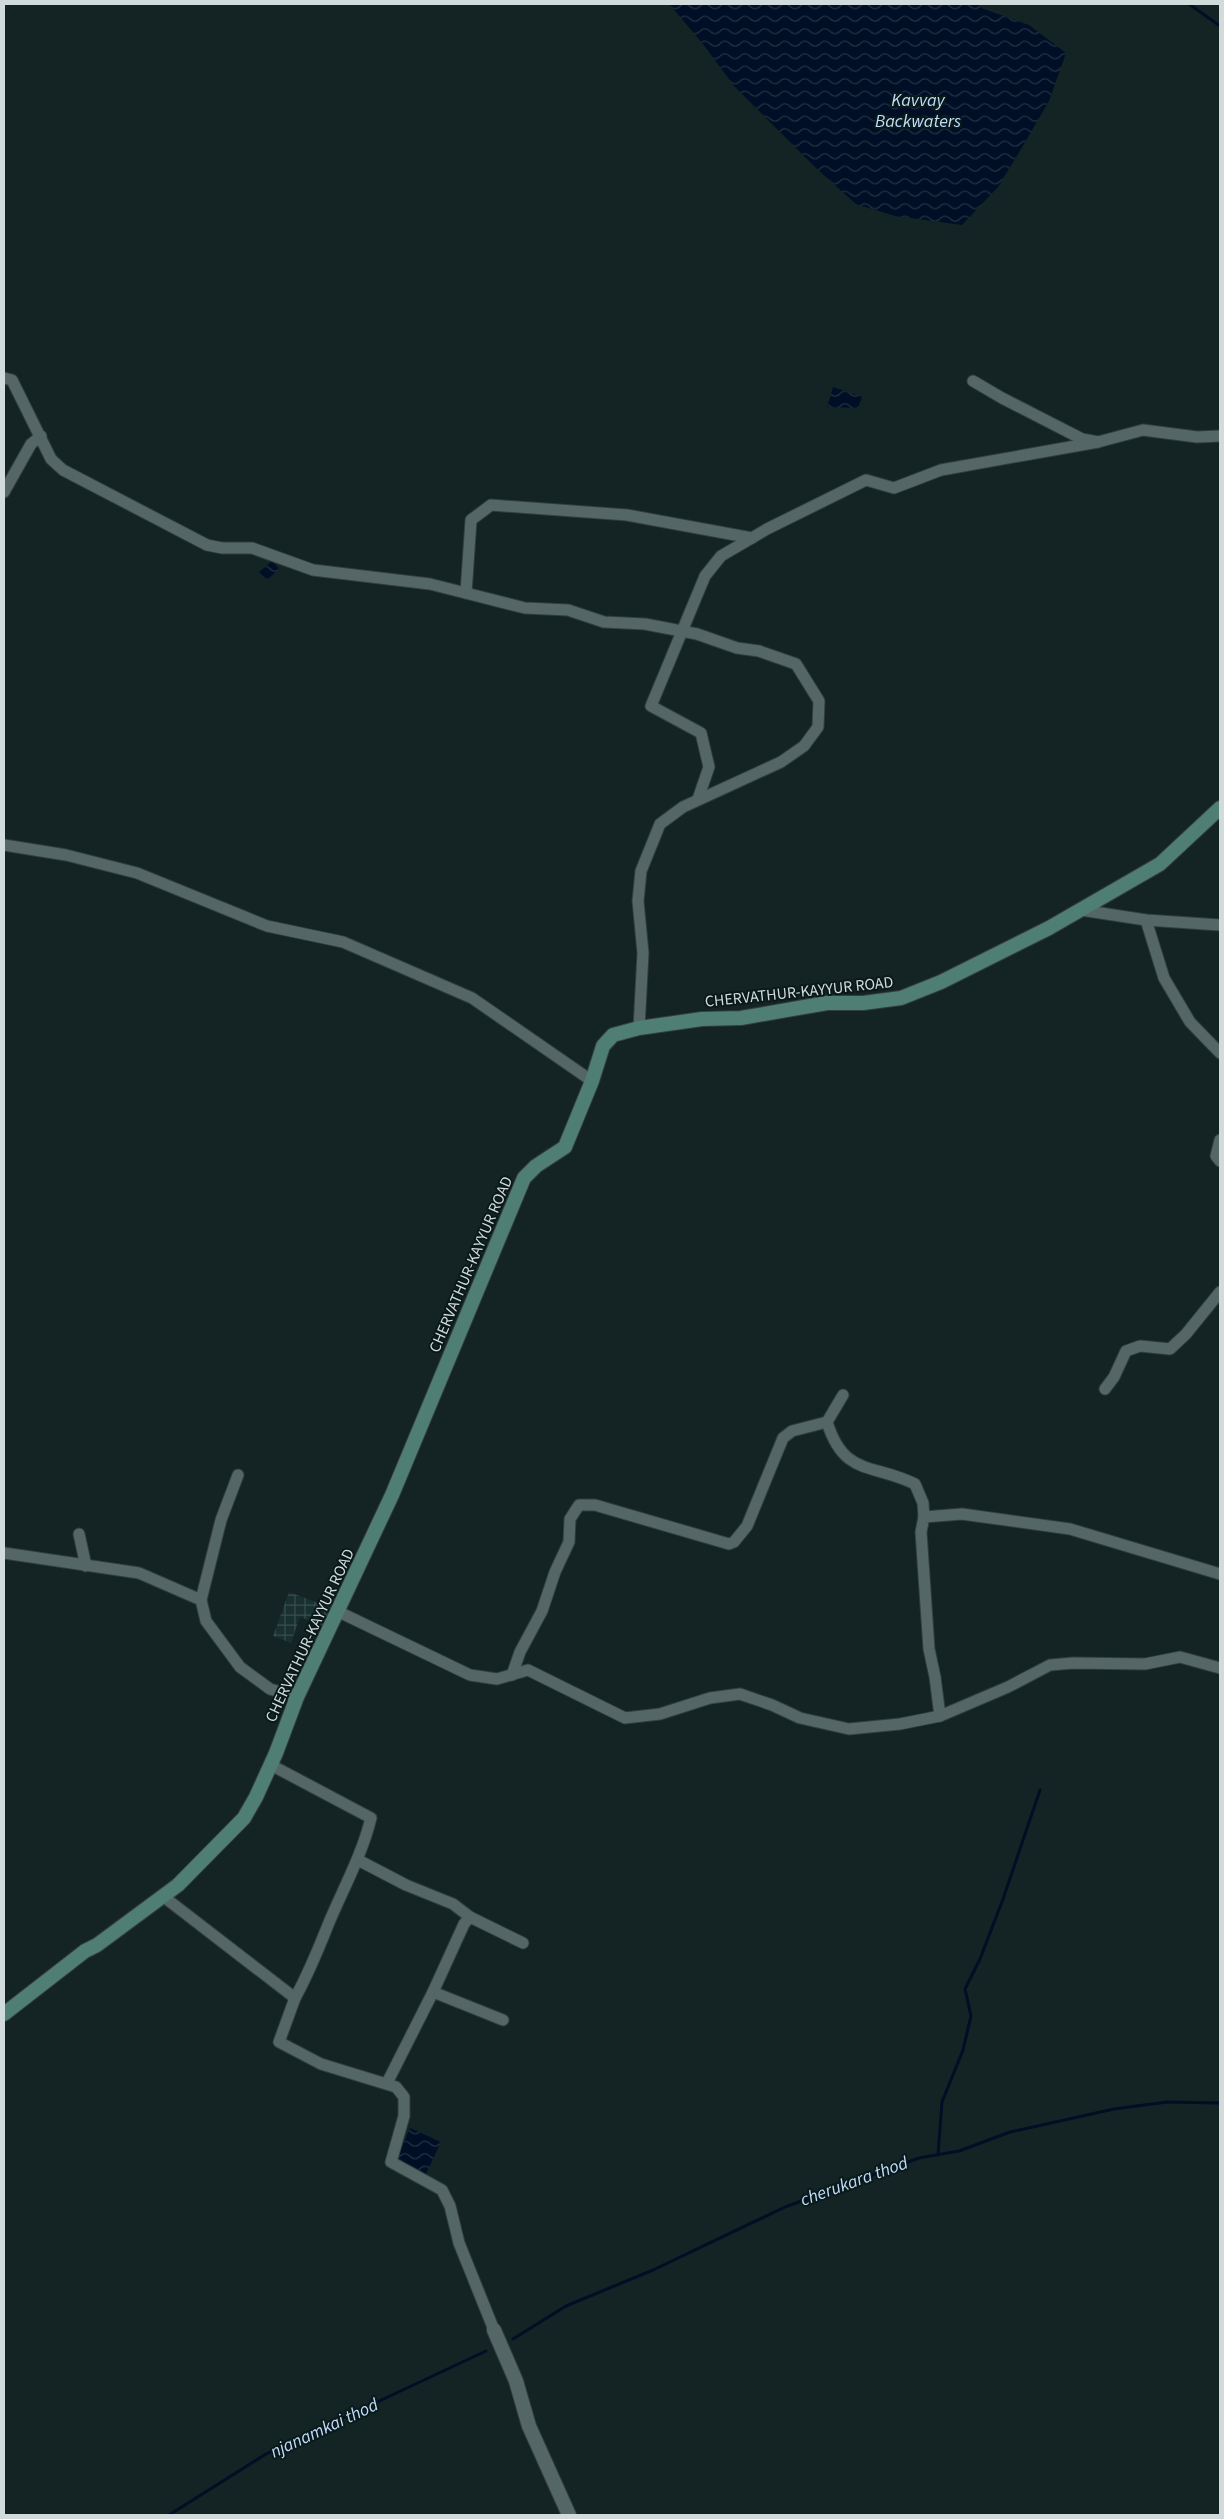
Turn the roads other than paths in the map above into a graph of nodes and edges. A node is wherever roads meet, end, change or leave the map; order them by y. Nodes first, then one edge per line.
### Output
1 (4, 378) edge
2 (974, 380) dead end
3 (41, 436) junction
4 (1220, 436) edge
5 (1098, 442) junction
6 (4, 492) edge
7 (752, 538) junction
8 (466, 593) junction
9 (682, 631) junction
10 (698, 799) junction
11 (1220, 808) edge
12 (4, 845) edge
13 (1081, 910) junction
14 (1146, 920) junction
15 (1220, 925) edge
16 (639, 1028) junction
17 (1220, 1053) edge
18 (592, 1082) junction
19 (1220, 1140) edge
20 (1220, 1161) edge
21 (1220, 1292) edge
22 (1105, 1389) dead end
23 (843, 1395) dead end
24 (826, 1422) junction
25 (238, 1475) dead end
26 (924, 1518) junction
27 (79, 1534) dead end
28 (4, 1553) edge
29 (86, 1566) junction
30 (1220, 1574) edge
31 (200, 1600) junction
32 (339, 1612) junction
33 (1220, 1668) edge
34 (512, 1675) junction
35 (297, 1698) junction
36 (940, 1716) junction
37 (271, 1765) junction
38 (358, 1860) junction
39 (164, 1897) junction
40 (470, 1917) junction
41 (523, 1943) dead end
42 (433, 1992) junction
43 (296, 1998) junction
44 (4, 2014) edge
45 (503, 2020) dead end
46 (387, 2083) junction
47 (494, 2330) joint
48 (569, 2515) edge

1 - 3 street
2 - 5 street
3 - 6 street
3 - 8 street
4 - 5 street
5 - 7 street
7 - 8 street
7 - 9 street
8 - 9 street
9 - 10 street
9 - 10 street
10 - 16 street
11 - 13 main road, CHERVATHUR-KAYYUR ROAD
12 - 18 street
13 - 14 street
13 - 16 main road, CHERVATHUR-KAYYUR ROAD
14 - 15 street
14 - 17 street
16 - 18 main road, CHERVATHUR-KAYYUR ROAD
18 - 32 main road, CHERVATHUR-KAYYUR ROAD
19 - 20 street
21 - 22 street
23 - 24 street
24 - 26 street
24 - 34 street
25 - 31 street
26 - 30 street
26 - 36 street
27 - 29 street
28 - 29 street
29 - 31 street
31 - 35 street
32 - 34 street
32 - 35 main road, CHERVATHUR-KAYYUR ROAD
33 - 36 street
34 - 36 street
35 - 37 main road, CHERVATHUR-KAYYUR ROAD
37 - 38 street
37 - 39 main road, CHERVATHUR-KAYYUR ROAD
38 - 40 street
38 - 43 street
39 - 43 street
39 - 44 main road, CHERVATHUR-KAYYUR ROAD
40 - 41 street
40 - 42 street
42 - 45 street
42 - 46 street
43 - 46 street
46 - 47 street
47 - 48 street

